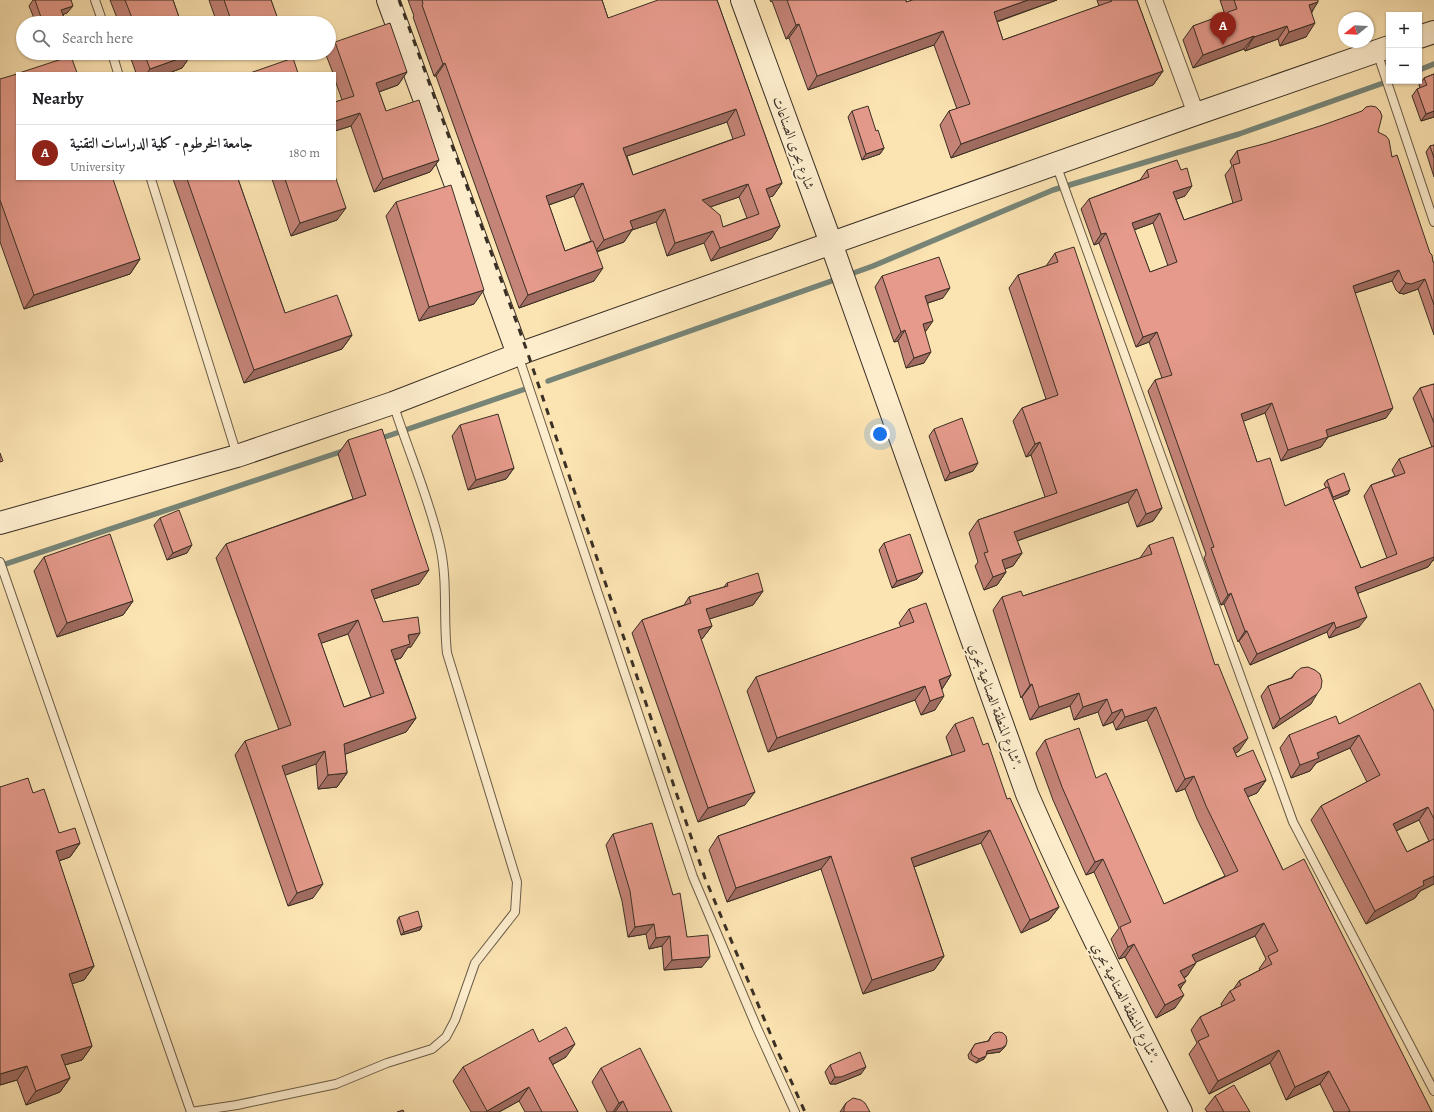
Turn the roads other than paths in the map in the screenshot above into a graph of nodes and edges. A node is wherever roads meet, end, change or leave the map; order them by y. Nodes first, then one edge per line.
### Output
1 (95, 0) edge
2 (388, 0) edge
3 (742, 0) edge
4 (1154, 0) edge
5 (100, 16) edge
6 (1434, 32) edge
7 (1422, 36) edge
8 (1383, 49) edge
9 (114, 60) edge
10 (118, 72) edge
11 (1196, 114) junction
12 (1059, 172) junction
13 (151, 180) edge
14 (1434, 222) edge
15 (830, 243) junction
16 (842, 277) joint
17 (518, 354) junction
18 (396, 413) junction
19 (237, 456) junction
20 (0, 523) edge
21 (0, 562) edge
22 (1434, 1091) edge
23 (191, 1112) edge
24 (795, 1112) edge
25 (1181, 1112) edge

1 - 5 lane
2 - 17 street
3 - 15 street, شارع بحرى الصناعات
4 - 11 street
6 - 7 street
8 - 11 street
8 - 14 lane
9 - 10 lane
11 - 12 street
12 - 15 street
12 - 22 lane
13 - 19 lane
15 - 16 street, شارع بحرى الصناعات
15 - 17 street
16 - 25 street, شارع المنطقة الصناعية بحري".
17 - 18 street
17 - 24 lane
18 - 19 street
18 - 23 lane
19 - 20 street
21 - 23 lane

